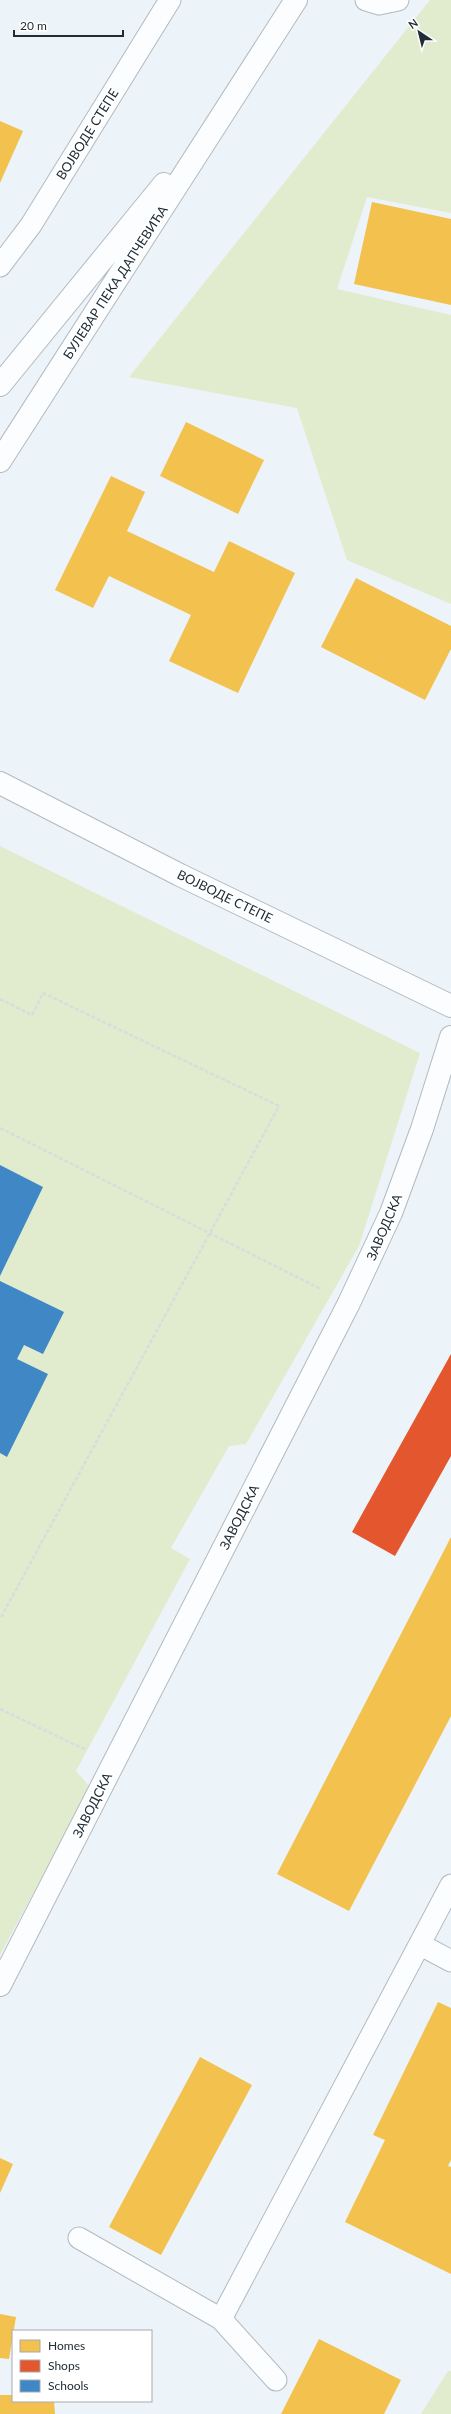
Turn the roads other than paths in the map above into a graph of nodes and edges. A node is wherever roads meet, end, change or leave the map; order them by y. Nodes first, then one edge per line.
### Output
1 (170, 0) edge
2 (296, 0) edge
3 (366, 0) edge
4 (398, 0) edge
5 (230, 103) junction
6 (0, 266) edge
7 (0, 385) edge
8 (0, 461) edge
9 (0, 783) edge
10 (451, 1006) edge
11 (451, 1037) edge
12 (451, 1885) edge
13 (421, 1945) junction
14 (451, 1961) edge
15 (0, 1985) edge
16 (79, 2238) dead end
17 (221, 2319) junction
18 (276, 2380) dead end

1 - 6 lane, ВОЈВОДЕ СТЕПЕ
2 - 5 street, БУЛЕВАР ПЕКА ДАПЧЕВИЋА
3 - 4 lane
5 - 7 street, БУЛЕВАР ПЕКА ДАПЧЕВИЋА
5 - 8 street, БУЛЕВАР ПЕКА ДАПЧЕВИЋА
9 - 10 street, ВОЈВОДЕ СТЕПЕ
11 - 15 street, ЗАВОДСКА
12 - 13 lane
13 - 14 lane
13 - 17 lane
16 - 17 lane
17 - 18 lane

